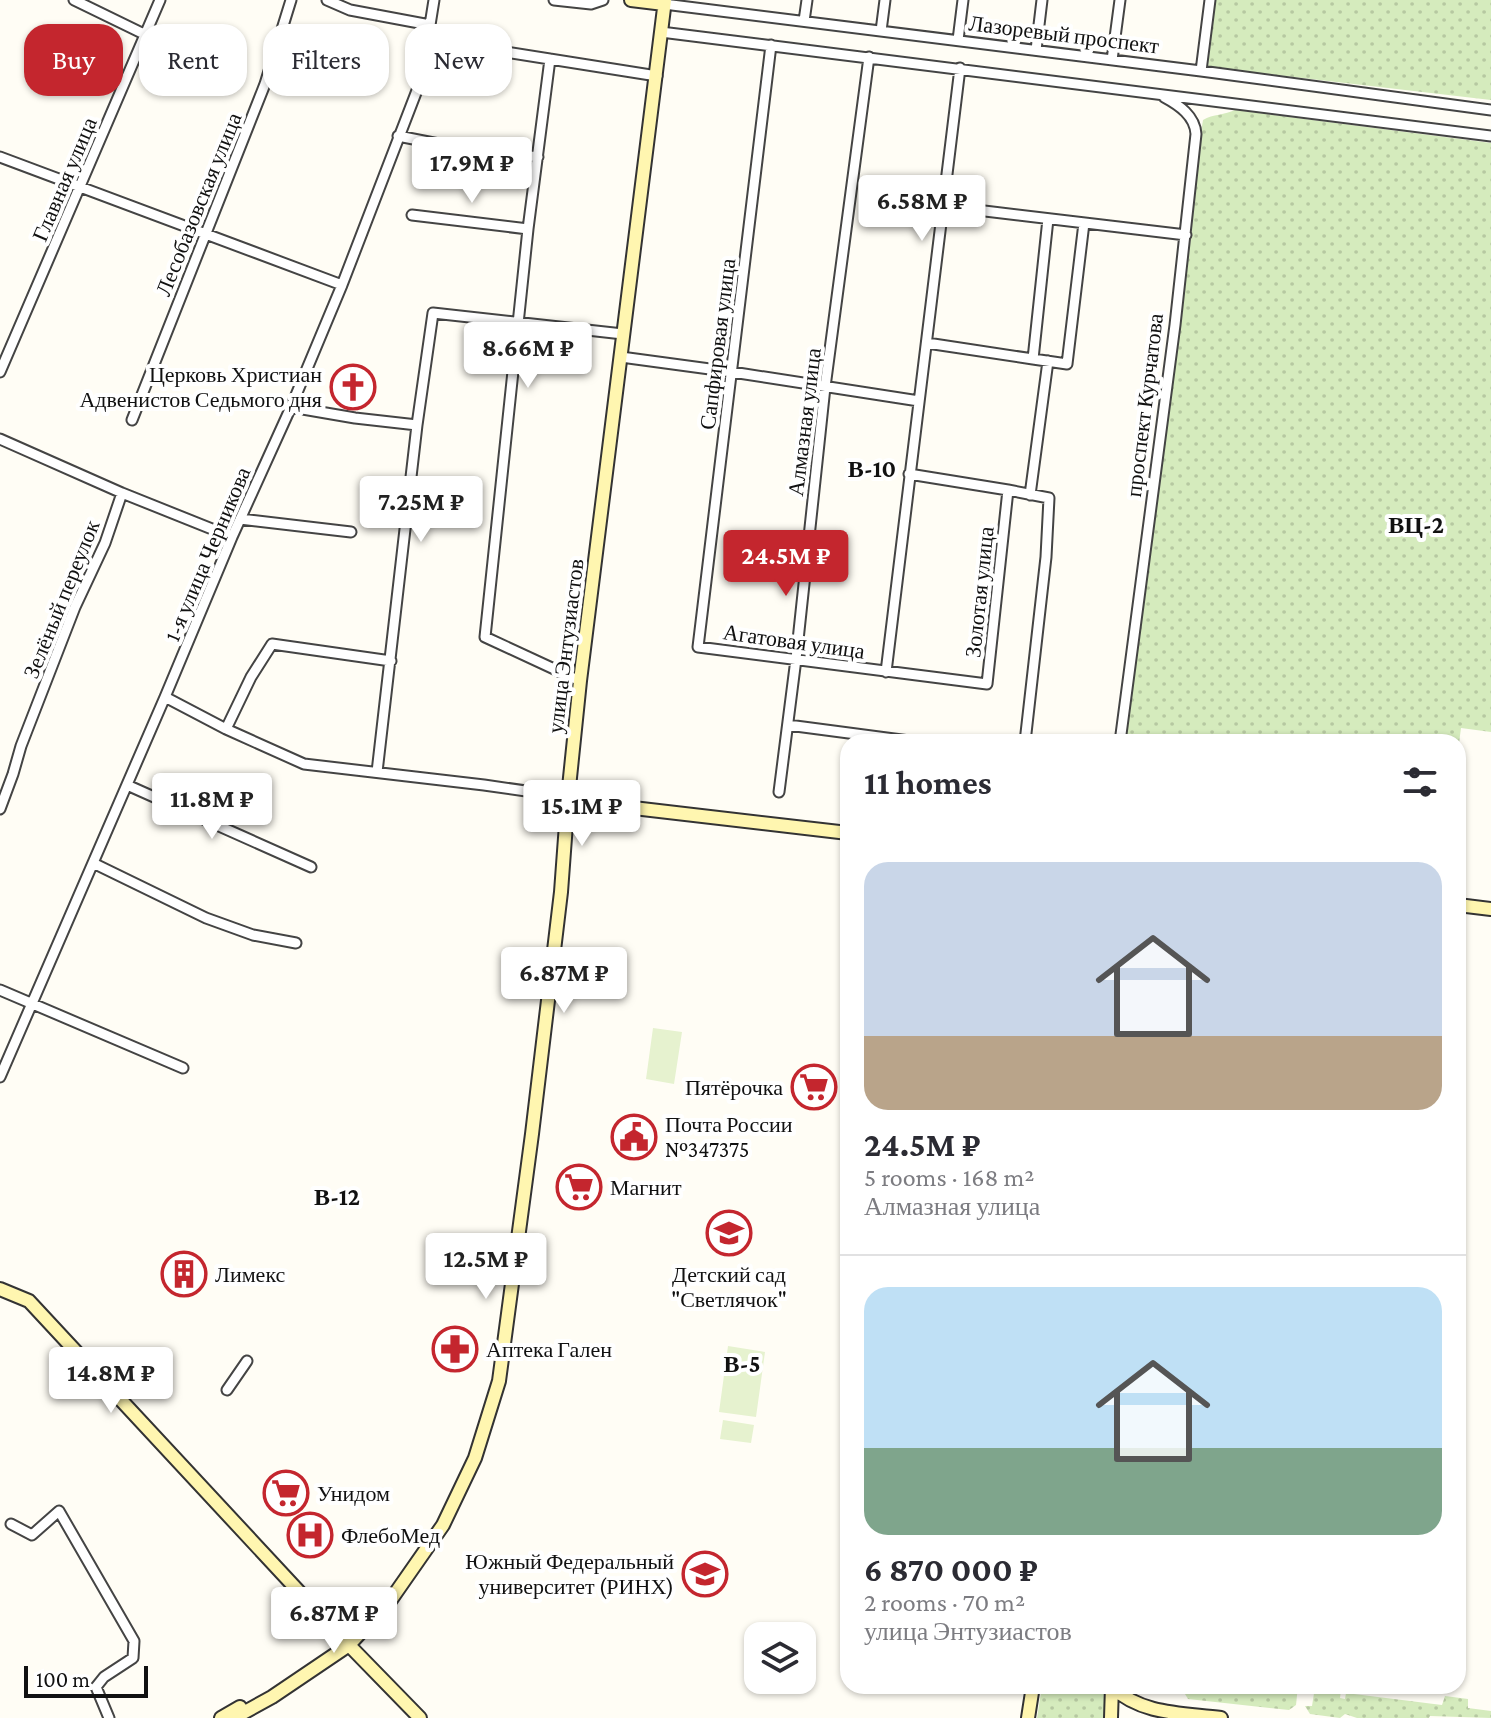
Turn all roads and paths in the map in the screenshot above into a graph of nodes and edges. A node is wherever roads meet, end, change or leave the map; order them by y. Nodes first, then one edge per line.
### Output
1 (74, 0) edge
2 (160, 0) edge
3 (291, 0) edge
4 (327, 0) edge
5 (434, 0) edge
6 (554, 0) edge
7 (603, 0) edge
8 (631, 0) edge
9 (807, 0) edge
10 (885, 0) edge
11 (963, 0) edge
12 (1042, 0) edge
13 (1120, 0) edge
14 (1210, 0) edge
15 (665, 2) edge
16 (804, 21) junction
17 (150, 24) edge
18 (425, 24) edge
19 (430, 24) edge
20 (881, 31) junction
21 (139, 32) edge
22 (661, 32) junction
23 (958, 40) junction
24 (771, 45) junction
25 (1036, 50) junction
26 (139, 51) edge
27 (512, 53) edge
28 (869, 57) junction
29 (550, 59) junction
30 (1112, 60) junction
31 (960, 68) junction
32 (1201, 71) junction
33 (657, 76) junction
34 (1155, 94) junction
35 (414, 96) edge
36 (1491, 110) edge
37 (398, 136) junction
38 (1491, 136) edge
39 (0, 157) edge
40 (538, 157) junction
41 (81, 186) junction
42 (943, 206) junction
43 (412, 215) dead end
44 (1048, 219) junction
45 (1084, 223) junction
46 (528, 229) junction
47 (205, 235) junction
48 (1186, 235) junction
49 (342, 285) junction
50 (519, 323) junction
51 (623, 334) junction
52 (927, 343) junction
53 (621, 357) junction
54 (1033, 359) junction
55 (1048, 361) junction
56 (0, 372) edge
57 (732, 372) junction
58 (825, 387) junction
59 (919, 401) junction
60 (291, 407) junction
61 (132, 420) dead end
62 (417, 425) junction
63 (0, 439) edge
64 (909, 474) junction
65 (1008, 490) junction
66 (122, 493) junction
67 (1030, 495) junction
68 (240, 519) junction
69 (351, 532) dead end
70 (232, 537) junction
71 (698, 647) joint
72 (796, 659) junction
73 (391, 661) junction
74 (886, 672) junction
75 (580, 681) junction
76 (165, 697) junction
77 (788, 725) junction
78 (226, 729) junction
79 (856, 734) edge
80 (1026, 734) edge
81 (1121, 734) edge
82 (377, 772) junction
83 (127, 785) junction
84 (779, 792) dead end
85 (566, 798) junction
86 (0, 809) edge
87 (840, 831) edge
88 (93, 863) junction
89 (311, 867) dead end
90 (1466, 907) edge
91 (1491, 910) edge
92 (296, 943) dead end
93 (0, 990) edge
94 (31, 1003) junction
95 (183, 1068) dead end
96 (0, 1077) edge
97 (0, 1289) edge
98 (247, 1361) dead end
99 (227, 1390) dead end
100 (11, 1524) dead end
101 (348, 1640) junction
102 (1032, 1694) edge
103 (1112, 1694) edge
104 (1121, 1694) edge
105 (109, 1718) edge
106 (221, 1718) edge
107 (234, 1718) edge
108 (420, 1718) edge
109 (427, 1718) edge
110 (1028, 1718) edge
111 (1111, 1718) edge
112 (1221, 1718) edge

1 - 21 street
2 - 17 street, Главная улица
3 - 47 street, Лесобазовская улица
4 - 18 street
5 - 19 street
6 - 7 street
8 - 15 street, Лазоревый проспект
9 - 16 street
10 - 20 street
11 - 23 street
12 - 25 street
13 - 30 street
14 - 32 street
15 - 16 street, Лазоревый проспект
15 - 22 street, улица Энтузиастов
16 - 20 street, Лазоревый проспект
20 - 23 street, Лазоревый проспект
22 - 24 street
22 - 33 street, улица Энтузиастов
23 - 25 street, Лазоревый проспект
24 - 28 street
24 - 57 street, Сапфировая улица
25 - 30 street, Лазоревый проспект
26 - 41 street, Главная улица
27 - 29 street
28 - 31 street
28 - 58 street, Алмазная улица
29 - 33 street
29 - 40 street
30 - 32 street, Лазоревый проспект
31 - 34 street
31 - 42 street
32 - 36 street, Лазоревый проспект
33 - 51 street, улица Энтузиастов
34 - 38 street
34 - 48 street, проспект Курчатова
35 - 37 street, 1-я улица Черникова
37 - 40 street
37 - 49 street, 1-я улица Черникова
39 - 41 street
40 - 46 street
41 - 47 street
41 - 56 street, Главная улица
42 - 44 street
42 - 52 street
43 - 46 street
44 - 45 street
44 - 54 street
45 - 48 street
45 - 55 street
46 - 50 street
47 - 49 street
47 - 61 street, Лесобазовская улица
48 - 81 street, проспект Курчатова
49 - 60 street, 1-я улица Черникова
50 - 51 street
50 - 62 street
50 - 75 street
51 - 53 street, улица Энтузиастов
52 - 54 street
52 - 59 street
53 - 57 street
53 - 75 street, улица Энтузиастов
54 - 55 street
55 - 67 street
57 - 58 street
57 - 71 street, Сапфировая улица
58 - 59 street
58 - 72 street, Алмазная улица
59 - 64 street
60 - 62 street
60 - 68 street, 1-я улица Черникова
62 - 73 street
63 - 66 street
64 - 65 street
64 - 74 street
65 - 67 street
65 - 74 street, Золотая улица
66 - 70 street
66 - 86 street, Зелёный переулок
67 - 80 street
68 - 69 street
68 - 70 street, 1-я улица Черникова
70 - 76 street, 1-я улица Черникова
71 - 72 street, Агатовая улица
72 - 74 street, Агатовая улица
72 - 77 street, Алмазная улица
73 - 78 street
73 - 82 street
75 - 85 street, улица Энтузиастов
76 - 78 street
76 - 83 street, 1-я улица Черникова
77 - 79 street
77 - 84 street, Алмазная улица
78 - 82 street
82 - 85 street
83 - 88 street, 1-я улица Черникова
83 - 89 street
85 - 87 street
85 - 101 street, улица Энтузиастов
88 - 92 street
88 - 94 street, 1-я улица Черникова
90 - 91 street
93 - 94 street
94 - 95 street
94 - 96 street, 1-я улица Черникова
97 - 101 street
98 - 99 street
100 - 105 street
101 - 106 street
101 - 107 street, улица Энтузиастов
101 - 108 street
101 - 109 street
102 - 110 street
103 - 111 street
104 - 112 street

